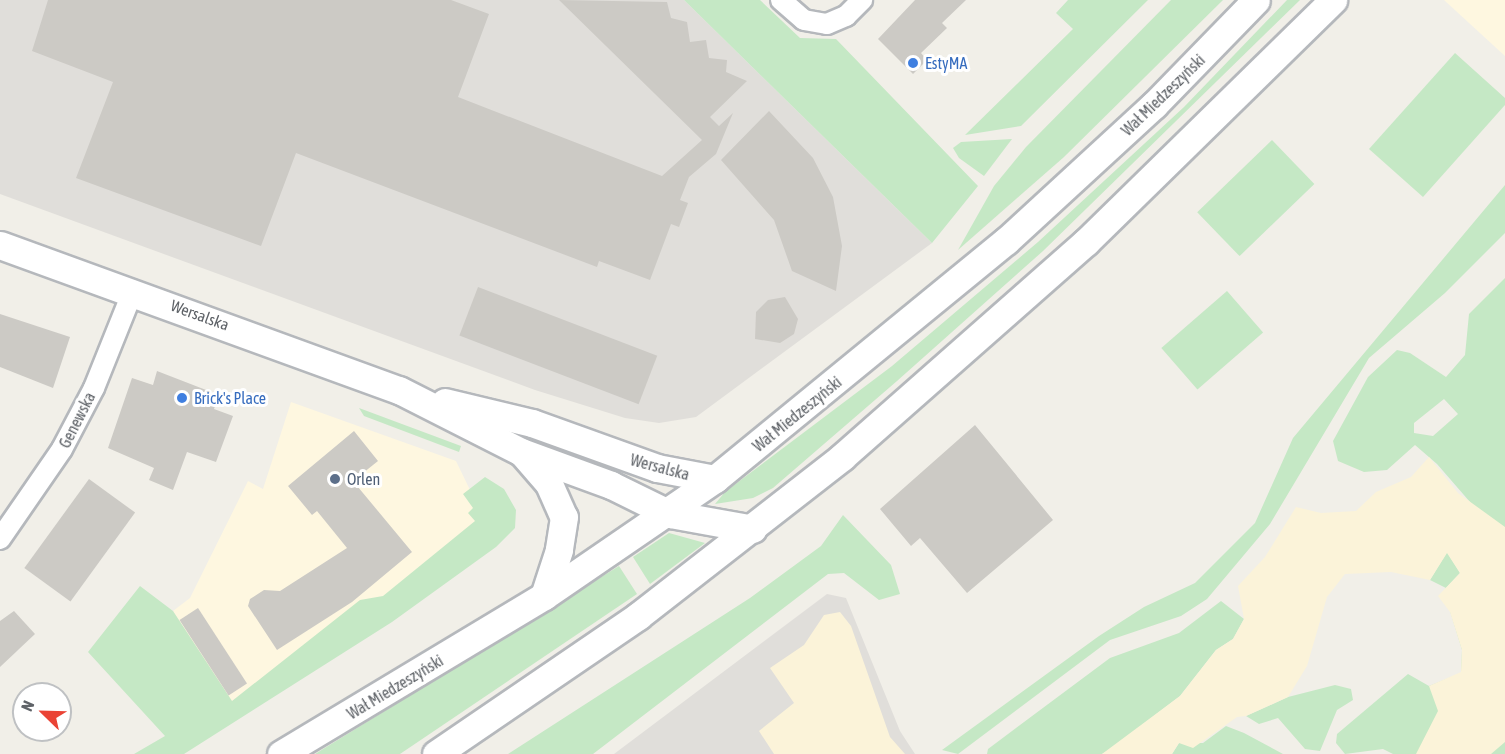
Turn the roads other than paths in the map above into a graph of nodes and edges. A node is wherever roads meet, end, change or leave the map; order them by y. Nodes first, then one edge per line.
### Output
1 (781, 0) edge
2 (862, 0) edge
3 (1256, 0) edge
4 (1333, 0) edge
5 (0, 245) edge
6 (133, 291) junction
7 (399, 390) junction
8 (521, 452) junction
9 (715, 480) junction
10 (670, 513) junction
11 (753, 530) junction
12 (0, 538) edge
13 (544, 596) junction
14 (281, 754) edge
15 (436, 754) edge

1 - 2 street
3 - 9 main road, Wał Miedzeszyński
4 - 11 main road
5 - 6 main road, Wersalska
6 - 7 main road, Wersalska
6 - 12 street, Genewska
7 - 8 main road, Wersalska
7 - 9 main road, Wersalska
8 - 10 main road, Wersalska
8 - 13 main road, Wersalska
9 - 10 main road, Wał Miedzeszyński
10 - 11 main road, Wersalska
10 - 13 main road, Wał Miedzeszyński
11 - 15 main road
13 - 14 main road, Wał Miedzeszyński

